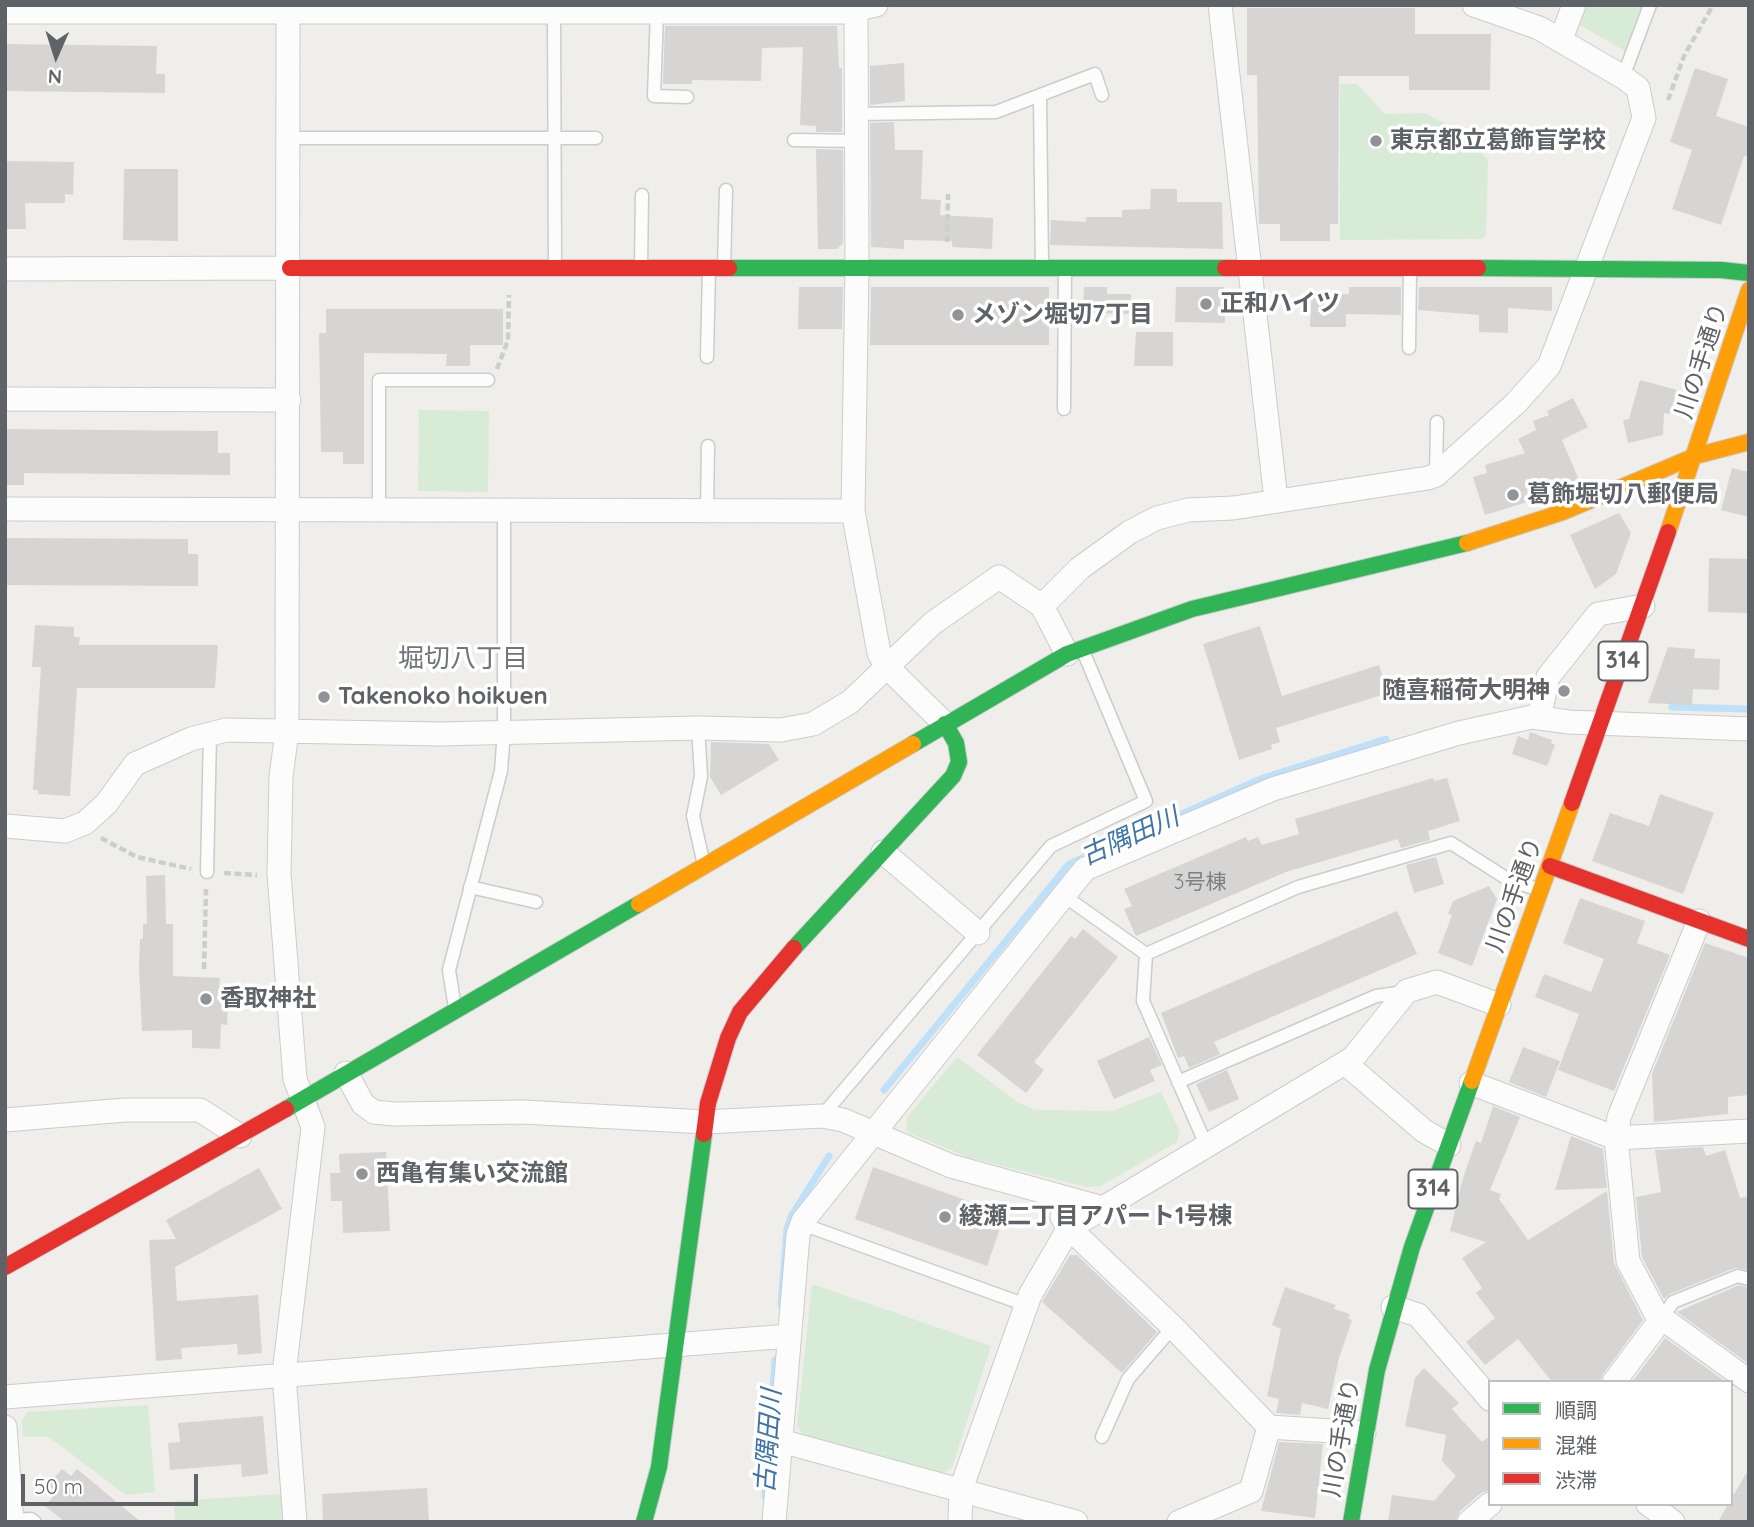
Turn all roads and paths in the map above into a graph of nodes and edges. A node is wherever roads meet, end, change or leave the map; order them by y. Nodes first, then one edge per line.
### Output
1 (1220, 5) edge
2 (1474, 5) edge
3 (1574, 5) edge
4 (1650, 5) edge
5 (1713, 5) edge
6 (863, 7) edge
7 (288, 8) edge
8 (398, 8) edge
9 (481, 8) edge
10 (581, 8) edge
11 (731, 8) edge
12 (5, 12) edge
13 (554, 12) junction
14 (657, 12) junction
15 (1561, 39) junction
16 (1623, 78) junction
17 (1102, 94) dead end
18 (687, 97) dead end
19 (1040, 97) junction
20 (1668, 100) dead end
21 (857, 114) junction
22 (289, 138) junction
23 (596, 138) dead end
24 (553, 139) junction
25 (794, 140) dead end
26 (857, 141) junction
27 (726, 190) dead end
28 (642, 194) dead end
29 (948, 194) dead end
30 (947, 267) junction
31 (1042, 267) junction
32 (1065, 267) junction
33 (290, 268) junction
34 (857, 268) junction
35 (1248, 268) junction
36 (1588, 268) junction
37 (5, 269) edge
38 (1410, 269) junction
39 (510, 270) junction
40 (555, 270) junction
41 (641, 270) junction
42 (717, 270) junction
43 (1749, 273) edge
44 (1749, 290) edge
45 (1409, 348) dead end
46 (707, 357) dead end
47 (488, 380) joint
48 (5, 398) edge
49 (289, 400) junction
50 (1064, 409) dead end
51 (1437, 422) dead end
52 (1749, 442) edge
53 (708, 446) dead end
54 (1695, 456) junction
55 (1436, 475) junction
56 (1276, 500) junction
57 (5, 509) edge
58 (288, 511) junction
59 (707, 511) junction
60 (853, 511) junction
61 (379, 512) junction
62 (504, 512) junction
63 (1042, 606) junction
64 (1643, 606) junction
65 (1074, 651) junction
66 (886, 666) junction
67 (1539, 718) junction
68 (945, 724) junction
69 (1601, 724) junction
70 (698, 728) junction
71 (1749, 729) edge
72 (286, 732) junction
73 (504, 732) junction
74 (210, 734) junction
75 (80, 825) junction
76 (5, 826) edge
77 (883, 852) junction
78 (705, 865) junction
79 (1550, 866) junction
80 (207, 872) junction
81 (279, 877) junction
82 (470, 887) junction
83 (1541, 890) junction
84 (1063, 895) junction
85 (536, 902) dead end
86 (1699, 921) junction
87 (978, 933) junction
88 (1749, 939) edge
89 (1146, 954) junction
90 (204, 969) dead end
91 (1407, 991) junction
92 (1499, 1005) junction
93 (455, 1009) junction
94 (1345, 1063) junction
95 (346, 1073) junction
96 (1178, 1082) junction
97 (1471, 1083) junction
98 (300, 1101) junction
99 (822, 1116) junction
100 (5, 1120) edge
101 (705, 1122) junction
102 (1749, 1131) edge
103 (871, 1133) junction
104 (240, 1136) junction
105 (1616, 1138) junction
106 (1449, 1145) junction
107 (1207, 1147) junction
108 (1048, 1193) junction
109 (1103, 1208) junction
110 (802, 1224) junction
111 (1069, 1228) junction
112 (5, 1267) edge
113 (1749, 1279) edge
114 (1026, 1305) junction
115 (1393, 1307) junction
116 (1662, 1318) junction
117 (1173, 1327) junction
118 (789, 1336) junction
119 (677, 1344) junction
120 (284, 1374) junction
121 (1616, 1380) edge
122 (1749, 1381) edge
123 (5, 1397) edge
124 (1488, 1397) edge
125 (5, 1427) edge
126 (1269, 1427) junction
127 (1364, 1433) junction
128 (1102, 1437) dead end
129 (781, 1441) junction
130 (961, 1489) junction
131 (1488, 1506) edge
132 (1651, 1506) edge
133 (20, 1521) edge
134 (295, 1522) edge
135 (644, 1522) edge
136 (774, 1522) edge
137 (960, 1522) edge
138 (1076, 1522) edge
139 (1179, 1522) edge
140 (1351, 1522) edge
141 (1469, 1522) edge
142 (1673, 1522) edge

1 - 35 street
2 - 15 street
3 - 15 street
4 - 16 lane
5 - 20 path
6 - 11 street
6 - 21 street
7 - 8 street
7 - 12 street
7 - 22 street
8 - 9 street
9 - 13 street
10 - 13 street
10 - 14 street
11 - 14 street
13 - 24 lane
14 - 18 lane
15 - 16 street
16 - 36 street
17 - 19 lane
19 - 21 lane
19 - 31 lane
21 - 26 street
22 - 24 lane
22 - 33 street
23 - 24 lane
24 - 40 lane
25 - 26 lane
26 - 34 street
27 - 42 lane
28 - 41 lane
29 - 30 path
30 - 31 street
30 - 34 street
31 - 32 street
32 - 35 street
32 - 50 lane
33 - 37 street
33 - 39 street
33 - 49 street
34 - 42 street
34 - 60 street
35 - 38 street
35 - 56 street
36 - 38 street
36 - 43 street
36 - 55 street
38 - 45 lane
39 - 40 street
39 - 47 path
40 - 41 street
41 - 42 street
42 - 46 lane
44 - 54 street, 川の手通り / 314
47 - 61 lane
48 - 49 street
49 - 58 street
51 - 55 lane
52 - 54 street
53 - 59 lane
54 - 64 street, 川の手通り / 314
54 - 65 street
55 - 56 street
56 - 63 street
57 - 58 street
58 - 61 street
58 - 72 street
59 - 60 street
59 - 62 street
60 - 66 street
61 - 62 street
62 - 73 lane
63 - 65 street
63 - 66 street
64 - 67 street
64 - 69 street, 川の手通り / 314
65 - 68 street
65 - 87 lane
66 - 68 street
66 - 70 street
67 - 69 street
67 - 84 street
68 - 77 street
68 - 78 street
69 - 71 street
69 - 79 street, 川の手通り / 314
70 - 73 street
70 - 78 lane
72 - 73 street
72 - 74 street
72 - 81 street
73 - 82 lane
74 - 75 street
74 - 80 lane
75 - 76 street
75 - 80 path
77 - 87 street
77 - 101 street
78 - 93 street
79 - 83 street, 川の手通り / 314
79 - 86 street
80 - 81 path
80 - 90 path
81 - 98 street
82 - 85 lane
82 - 93 lane
83 - 89 lane
83 - 92 street, 川の手通り / 314
84 - 89 lane
84 - 103 street
86 - 88 street
86 - 105 street
87 - 99 lane
89 - 96 lane
91 - 92 street
91 - 94 street
91 - 96 lane
92 - 97 street, 川の手通り / 314
93 - 95 street
94 - 106 street
94 - 107 street
95 - 98 street
95 - 101 street
96 - 107 lane
97 - 105 street
97 - 106 street, 川の手通り / 314
98 - 104 street
98 - 120 street
99 - 101 street
99 - 103 street
100 - 104 street
101 - 119 street
102 - 105 street
103 - 108 street
103 - 110 street
104 - 112 street
105 - 116 street
106 - 115 street, 川の手通り / 314
107 - 109 street
108 - 109 street
108 - 111 street
109 - 111 street
110 - 114 lane
110 - 118 street
111 - 114 street
111 - 117 street
113 - 116 lane
114 - 130 street
115 - 124 street
115 - 127 street, 川の手通り / 314
116 - 121 street
116 - 122 street
117 - 126 street
117 - 128 lane
118 - 119 street
118 - 129 street
119 - 120 street
119 - 135 street
120 - 123 street
120 - 134 street
125 - 133 street
126 - 127 street
126 - 139 street
127 - 140 street, 川の手通り / 314
129 - 130 street
129 - 136 street
130 - 137 street
130 - 138 street
131 - 141 street
132 - 142 street

